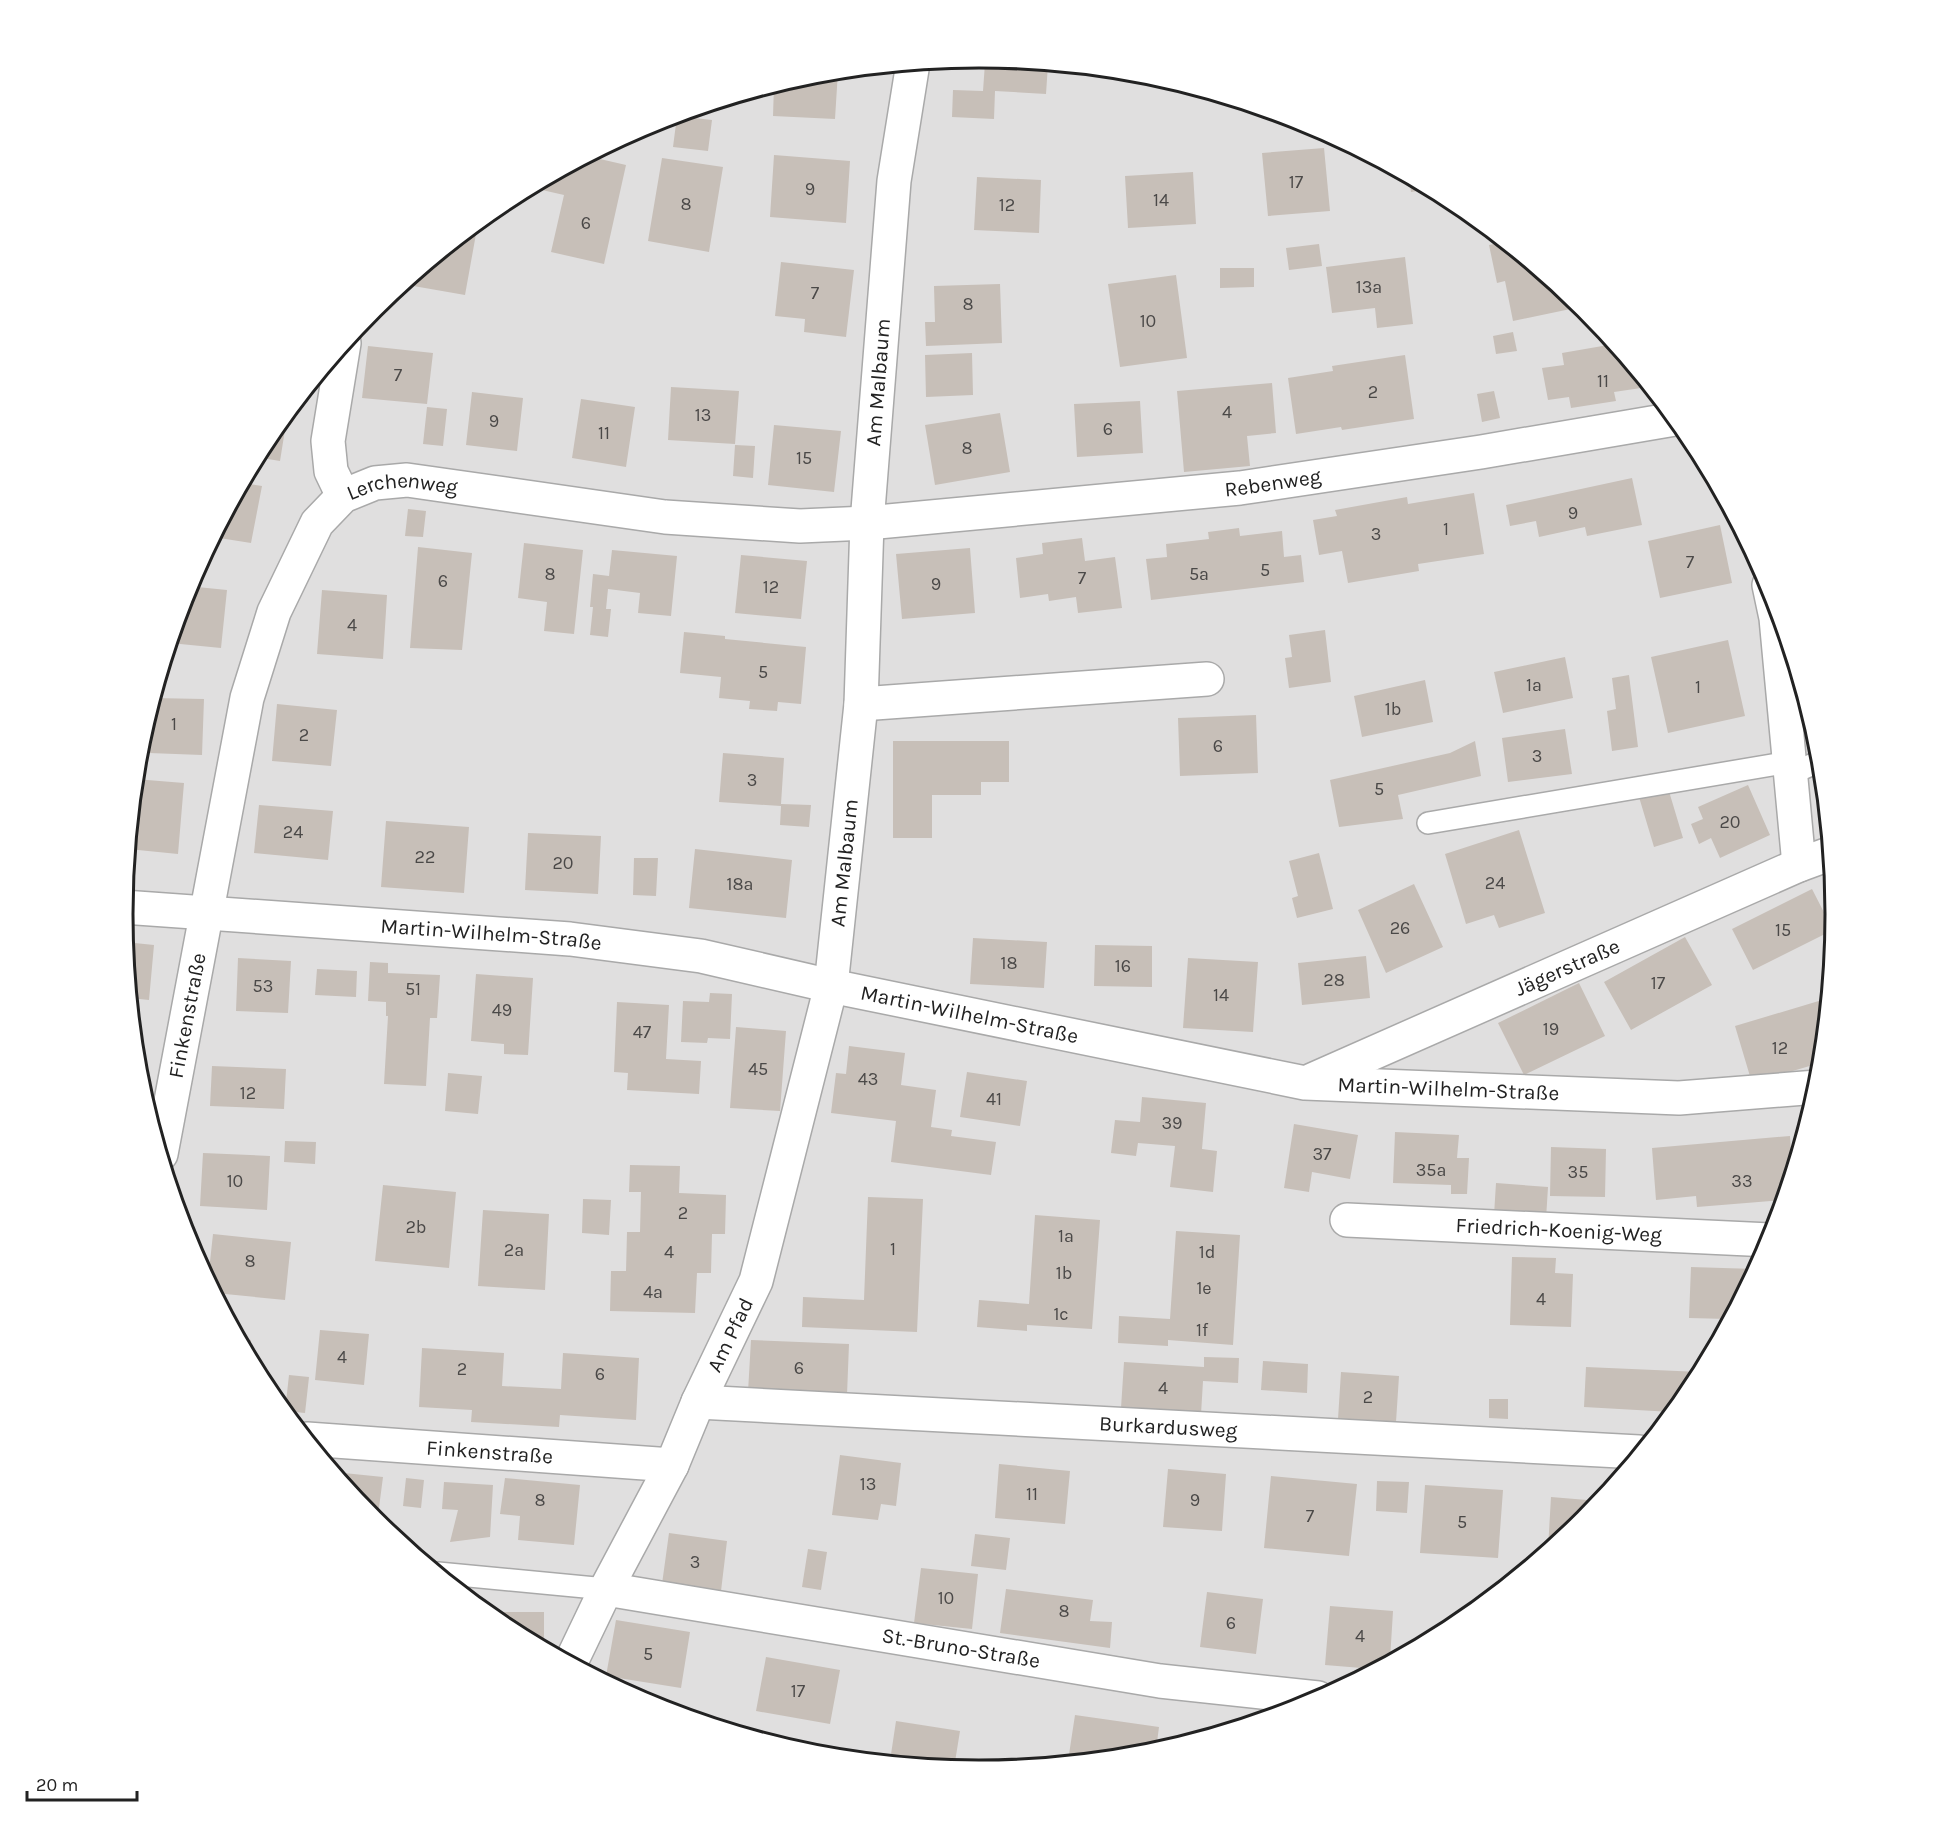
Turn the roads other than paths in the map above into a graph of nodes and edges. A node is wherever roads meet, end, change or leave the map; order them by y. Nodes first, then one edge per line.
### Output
1 (912, 70) edge
2 (342, 356) edge
3 (1666, 421) edge
4 (343, 496) junction
5 (867, 523) junction
6 (1783, 653) edge
7 (1208, 679) dead end
8 (861, 704) junction
9 (1800, 766) edge
10 (1428, 823) dead end
11 (1814, 860) edge
12 (133, 908) edge
13 (207, 913) junction
14 (831, 986) junction
15 (1305, 1083) junction
16 (1806, 1088) edge
17 (164, 1141) edge
18 (1347, 1220) dead end
19 (1759, 1239) edge
20 (698, 1402) junction
21 (316, 1440) edge
22 (1631, 1452) edge
23 (672, 1465) junction
24 (450, 1574) edge
25 (606, 1589) junction
26 (574, 1656) edge
27 (1299, 1696) edge

1 - 5 street, Am Malbaum
2 - 4 street
3 - 5 street, Rebenweg
4 - 5 street, Lerchenweg
4 - 13 street, Lerchenweg
5 - 8 street, Am Malbaum
6 - 9 street
7 - 8 street
8 - 14 street, Am Malbaum
9 - 10 lane
9 - 11 street
11 - 15 street, Jägerstraße
12 - 13 street, Martin-Wilhelm-Straße
13 - 14 street, Martin-Wilhelm-Straße
13 - 17 street, Finkenstraße
14 - 15 street, Martin-Wilhelm-Straße
14 - 20 street, Am Pfad
15 - 16 street, Martin-Wilhelm-Straße
18 - 19 street, Friedrich-Koenig-Weg
20 - 22 street, Burkardusweg
20 - 23 street, Am Pfad
21 - 23 street, Finkenstraße
23 - 25 street, Am Pfad
24 - 25 lane
25 - 26 street, Am Pfad
25 - 27 street, St.-Bruno-Straße

